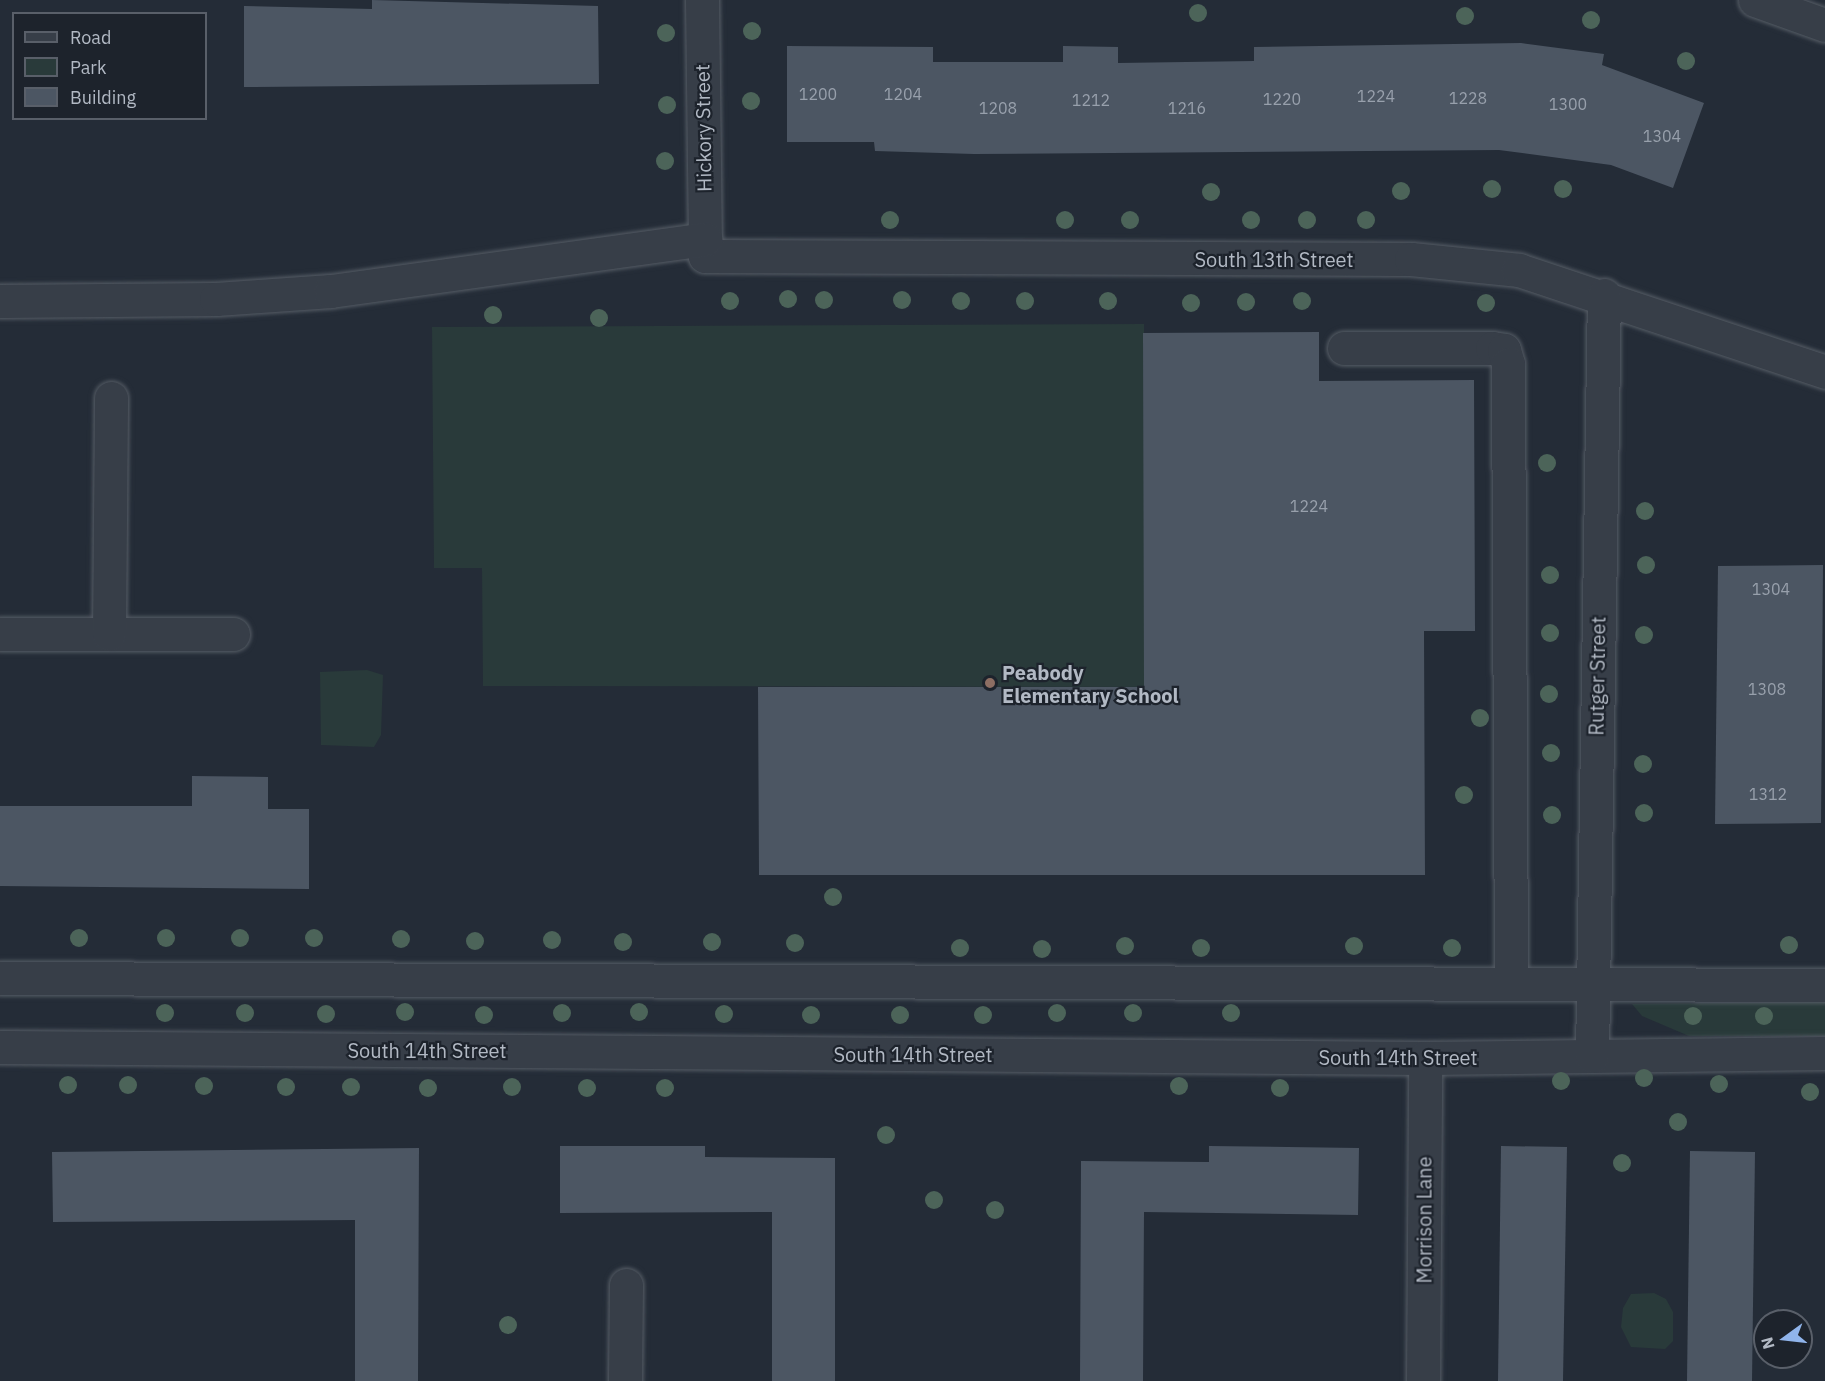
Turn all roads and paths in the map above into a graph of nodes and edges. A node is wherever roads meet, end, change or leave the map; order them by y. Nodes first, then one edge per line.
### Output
1 (702, 0) edge
2 (1755, 0) edge
3 (1825, 25) edge
4 (705, 248) junction
5 (1604, 295) junction
6 (0, 301) edge
7 (1344, 348) dead end
8 (1825, 372) edge
9 (111, 398) dead end
10 (0, 634) edge
11 (109, 634) junction
12 (233, 634) dead end
13 (0, 978) edge
14 (1511, 983) junction
15 (1592, 983) junction
16 (1825, 985) edge
17 (0, 1047) edge
18 (1825, 1053) edge
19 (1592, 1056) junction
20 (1425, 1058) junction
21 (626, 1285) dead end
22 (625, 1381) edge
23 (1423, 1381) edge

1 - 4 street, Hickory Street
2 - 3 street
4 - 5 street, South 13th Street
4 - 6 street, South 13th Street
5 - 8 street, South 13th Street
5 - 15 street, Rutger Street
7 - 14 street
9 - 11 street
10 - 11 street
11 - 12 street
13 - 14 street
14 - 15 street
15 - 16 street
15 - 19 street, Rutger Street
17 - 20 street, South 14th Street
18 - 19 street, South 14th Street
19 - 20 street, South 14th Street
20 - 23 street, Morrison Lane
21 - 22 street

